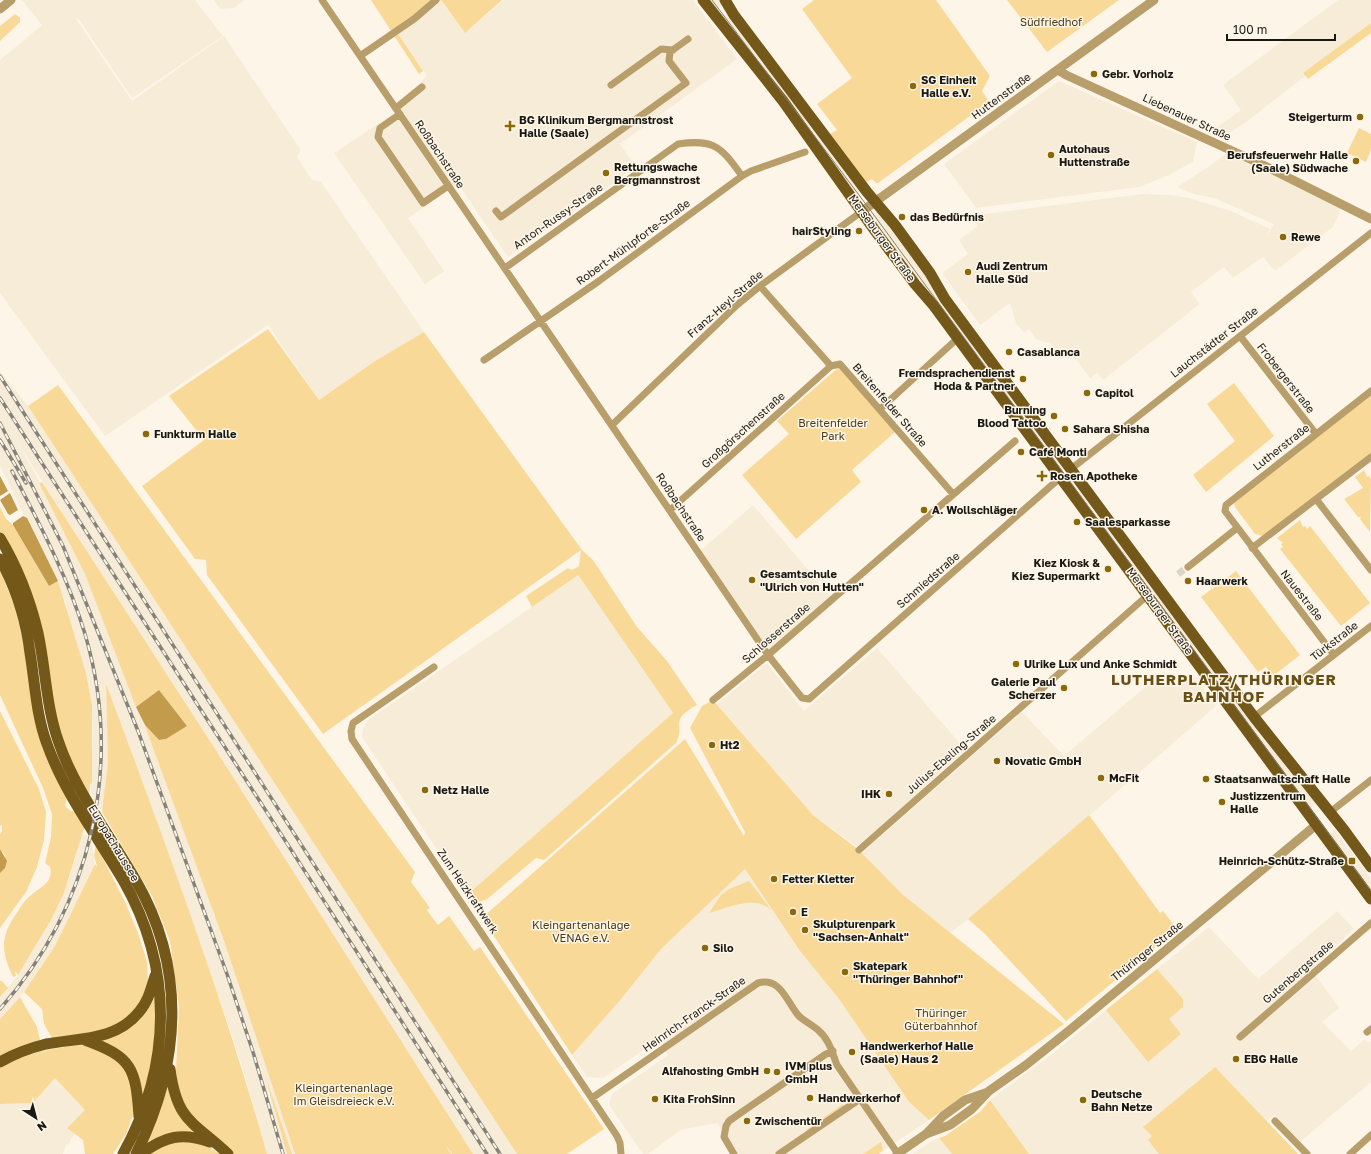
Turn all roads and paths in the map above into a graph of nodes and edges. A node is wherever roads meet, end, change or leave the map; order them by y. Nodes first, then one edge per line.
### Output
1 (11, 0) edge
2 (322, 0) edge
3 (436, 0) edge
4 (703, 0) edge
5 (725, 0) edge
6 (1154, 0) edge
7 (0, 9) edge
8 (688, 39) dead end
9 (673, 50) junction
10 (360, 56) junction
11 (1058, 70) junction
12 (611, 84) dead end
13 (422, 87) dead end
14 (398, 111) junction
15 (805, 152) dead end
16 (742, 176) junction
17 (448, 186) junction
18 (875, 202) junction
19 (496, 211) dead end
20 (862, 212) junction
21 (1371, 220) edge
22 (1371, 233) edge
23 (504, 268) junction
24 (760, 286) junction
25 (540, 320) junction
26 (1240, 336) junction
27 (958, 338) junction
28 (484, 360) dead end
29 (830, 366) junction
30 (1371, 391) edge
31 (880, 409) junction
32 (612, 424) junction
33 (1316, 434) junction
34 (1015, 441) dead end
35 (1371, 457) edge
36 (1071, 469) junction
37 (1061, 477) junction
38 (953, 494) junction
39 (1316, 499) junction
40 (670, 510) junction
41 (1237, 528) junction
42 (0, 538) edge
43 (1252, 548) junction
44 (0, 559) edge
45 (1188, 567) tunnel mouth
46 (1371, 570) edge
47 (1148, 595) junction
48 (1371, 626) edge
49 (768, 655) junction
50 (1334, 655) junction
51 (434, 667) dead end
52 (809, 699) joint
53 (713, 700) dead end
54 (1258, 714) junction
55 (1371, 780) edge
56 (1329, 813) junction
57 (1316, 825) junction
58 (859, 850) dead end
59 (1371, 867) edge
60 (1371, 899) edge
61 (1371, 923) edge
62 (157, 972) junction
63 (1240, 1037) dead end
64 (84, 1040) junction
65 (833, 1051) junction
66 (169, 1058) junction
67 (0, 1062) edge
68 (592, 1098) junction
69 (860, 1099) junction
70 (140, 1121) junction
71 (1276, 1121) dead end
72 (1371, 1135) edge
73 (218, 1146) junction
74 (123, 1154) edge
75 (136, 1154) edge
76 (141, 1154) edge
77 (228, 1154) edge
78 (621, 1154) edge
79 (734, 1154) edge
80 (779, 1154) edge
81 (898, 1154) edge
82 (1307, 1154) edge
83 (1350, 1154) edge

1 - 7 street
2 - 10 street, Roßbachstraße
3 - 10 street
4 - 20 main road, Merseburger Straße
5 - 18 main road, Merseburger Straße
6 - 11 street, Huttenstraße
8 - 9 street
9 - 12 street
9 - 19 street
10 - 14 street, Roßbachstraße
11 - 18 street, Huttenstraße
11 - 21 street, Liebenauer Straße
13 - 14 street
14 - 17 street, Roßbachstraße
14 - 17 street
15 - 16 street, Robert-Mühlpforte-Straße
16 - 23 street, Anton-Russy-Straße
16 - 25 street, Robert-Mühlpforte-Straße
17 - 23 street, Roßbachstraße
18 - 20 street, Huttenstraße
18 - 36 main road, Merseburger Straße
20 - 24 street, Franz-Heyl-Straße
20 - 27 main road, Merseburger Straße
22 - 26 street, Lauchstädter Straße
23 - 25 street, Roßbachstraße
24 - 29 street
24 - 32 street, Franz-Heyl-Straße
25 - 28 street
25 - 32 street, Roßbachstraße
26 - 33 street, Frobergerstraße
26 - 36 street, Lauchstädter Straße
27 - 31 street
27 - 37 main road, Merseburger Straße
29 - 31 street, Breitenfelder Straße
29 - 40 street, Großgörschenstraße
30 - 33 street, Lutherstraße
31 - 38 street, Breitenfelder Straße
32 - 40 street, Roßbachstraße
33 - 41 street, Lutherstraße
34 - 38 street, Schlosserstraße
35 - 39 street
36 - 37 main road
36 - 54 main road, Merseburger Straße
37 - 47 main road, Merseburger Straße
37 - 52 street, Schmiedstraße
38 - 49 street, Schlosserstraße
39 - 43 street
39 - 46 street
40 - 49 street, Roßbachstraße
41 - 43 street, Lutherstraße
41 - 45 street
42 - 66 main road, Europachaussee
43 - 50 street, Nauestraße
44 - 62 main road, Europachaussee
47 - 57 main road, Merseburger Straße
47 - 58 street, Julius-Ebeling-Straße
48 - 50 street, Türkstraße
49 - 52 street, Roßbachstraße
49 - 53 street, Schlosserstraße
50 - 54 street, Türkstraße
51 - 68 street, Zum Heizkraftwerk
54 - 56 main road, Merseburger Straße
55 - 56 street
56 - 57 main road
56 - 59 main road, Merseburger Straße
57 - 60 main road, Merseburger Straße
57 - 81 street, Thüringer Straße
61 - 63 street, Gutenbergstraße
62 - 64 main road
62 - 70 main road, Europachaussee
64 - 67 main road
64 - 70 main road
65 - 68 street, Heinrich-Franck-Straße
65 - 69 street, Heinrich-Franck-Straße
65 - 79 street
66 - 73 main road
66 - 75 main road, Europachaussee
68 - 78 street, Zum Heizkraftwerk
69 - 80 street
69 - 81 street, Heinrich-Franck-Straße
70 - 74 main road, Europachaussee
71 - 82 street
72 - 83 street
73 - 76 main road
73 - 77 main road

